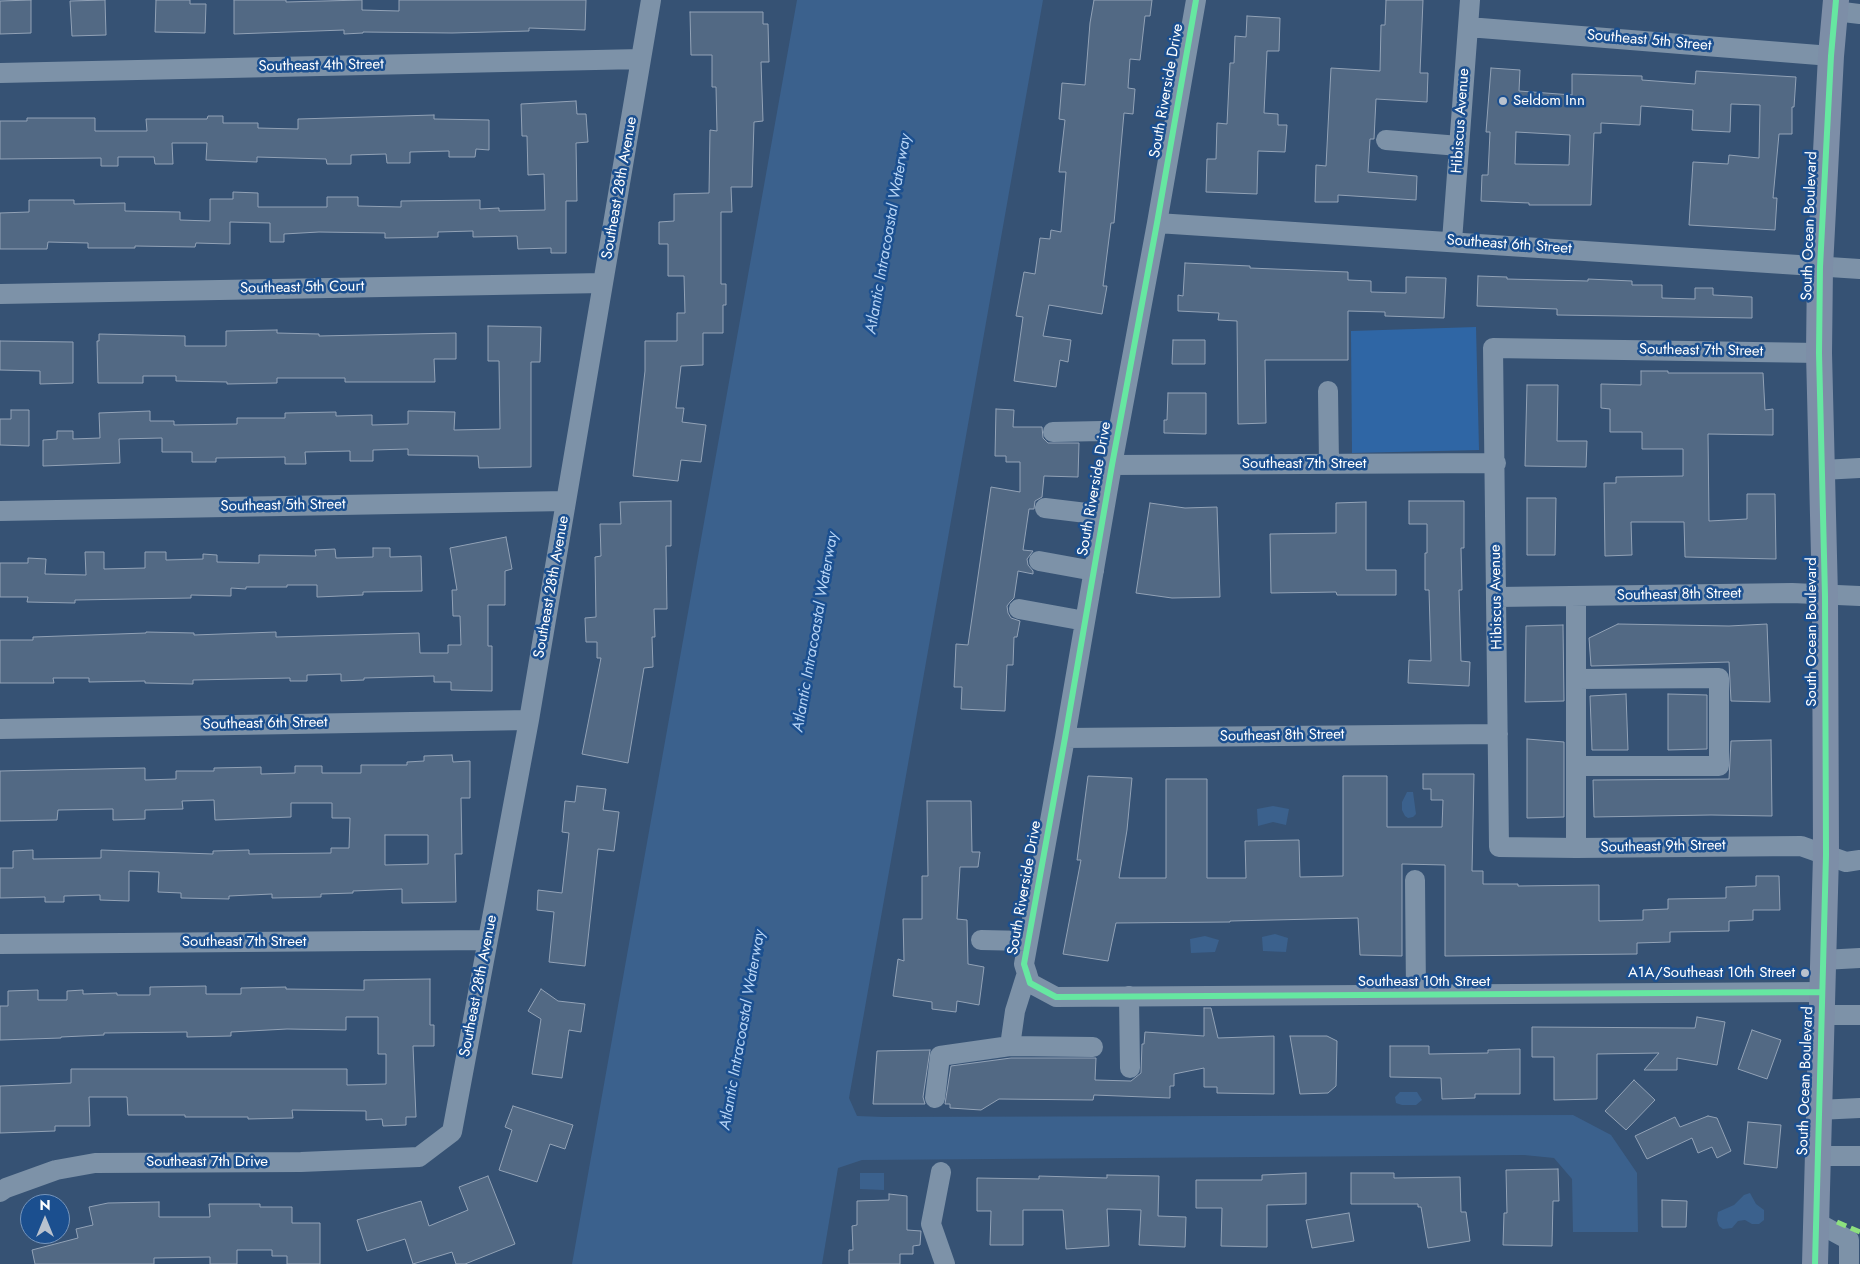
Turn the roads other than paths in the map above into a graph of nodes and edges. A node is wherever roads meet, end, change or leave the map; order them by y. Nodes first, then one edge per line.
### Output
1 (651, 0) edge
2 (1196, 0) edge
3 (1470, 0) edge
4 (1835, 5) edge
5 (1860, 14) edge
6 (1468, 27) junction
7 (1831, 56) junction
8 (641, 59) junction
9 (0, 73) edge
10 (1386, 140) dead end
11 (1459, 146) junction
12 (1157, 223) junction
13 (1452, 242) junction
14 (1820, 266) junction
15 (1860, 269) edge
16 (604, 283) junction
17 (0, 294) edge
18 (1494, 348) joint
19 (1819, 353) junction
20 (1328, 391) dead end
21 (1053, 432) dead end
22 (1117, 434) junction
23 (1496, 463) junction
24 (1329, 464) junction
25 (1112, 465) junction
26 (1860, 468) edge
27 (1822, 470) junction
28 (566, 501) junction
29 (1045, 508) dead end
30 (0, 511) edge
31 (1103, 515) junction
32 (1039, 561) dead end
33 (1094, 571) junction
34 (1576, 596) junction
35 (1826, 596) junction
36 (1860, 596) edge
37 (1497, 597) junction
38 (1019, 609) dead end
39 (1085, 621) junction
40 (1577, 679) junction
41 (529, 720) junction
42 (0, 729) edge
43 (1498, 734) junction
44 (1065, 738) junction
45 (1577, 766) junction
46 (1499, 847) joint
47 (1576, 848) junction
48 (1826, 855) junction
49 (1860, 860) edge
50 (1415, 880) dead end
51 (488, 940) junction
52 (981, 940) dead end
53 (1028, 941) junction
54 (0, 944) edge
55 (1860, 958) edge
56 (1822, 960) junction
57 (1028, 978) junction
58 (1416, 994) junction
59 (1129, 996) junction
60 (1821, 1003) junction
61 (1860, 1015) edge
62 (1010, 1046) junction
63 (1093, 1047) dead end
64 (1130, 1068) dead end
65 (935, 1098) dead end
66 (1860, 1108) edge
67 (1818, 1110) junction
68 (1817, 1156) junction
69 (1860, 1156) edge
70 (418, 1157) joint
71 (941, 1172) dead end
72 (0, 1192) edge
73 (1816, 1222) junction
74 (945, 1264) edge
75 (1815, 1264) edge
76 (1849, 1264) edge

1 - 8 street, Southeast 28th Avenue
2 - 12 street, South Riverside Drive
3 - 6 street, Hibiscus Avenue
4 - 5 street
4 - 7 main road, South Ocean Boulevard
6 - 7 street, Southeast 5th Street
6 - 11 street, Hibiscus Avenue
7 - 14 main road, South Ocean Boulevard
8 - 9 street, Southeast 4th Street
8 - 16 street, Southeast 28th Avenue
10 - 11 street
11 - 13 street, Hibiscus Avenue
12 - 13 street, Southeast 6th Street
12 - 22 street, South Riverside Drive
13 - 14 street, Southeast 6th Street
14 - 15 street, Southeast 6th Street
14 - 19 main road, South Ocean Boulevard
16 - 17 street, Southeast 5th Court
16 - 28 street, Southeast 28th Avenue
18 - 19 street, Southeast 7th Street
18 - 23 street, Hibiscus Avenue
19 - 27 main road, South Ocean Boulevard
20 - 24 street
21 - 22 street
22 - 25 street, South Riverside Drive
23 - 24 street, Southeast 7th Street
23 - 37 street, Hibiscus Avenue
24 - 25 street, Southeast 7th Street
25 - 31 street, South Riverside Drive
26 - 27 street
27 - 35 main road, South Ocean Boulevard
28 - 30 street, Southeast 5th Street
28 - 41 street, Southeast 28th Avenue
29 - 31 street
31 - 33 street, South Riverside Drive
32 - 33 street
33 - 39 street, South Riverside Drive
34 - 35 street, Southeast 8th Street
34 - 37 street, Southeast 8th Street
34 - 40 street
35 - 36 street, Southeast 8th Street
35 - 48 main road, South Ocean Boulevard
37 - 43 street, Hibiscus Avenue
38 - 39 street
39 - 44 street, South Riverside Drive
40 - 45 street
40 - 45 street
41 - 42 street, Southeast 6th Street
41 - 51 street, Southeast 28th Avenue
43 - 44 street, Southeast 8th Street
43 - 46 street, Hibiscus Avenue
44 - 53 street, South Riverside Drive
45 - 47 street
46 - 47 street, Southeast 9th Street
47 - 48 street, Southeast 9th Street
48 - 49 street, Southeast 9th Street
48 - 56 main road, South Ocean Boulevard
50 - 58 street
51 - 54 street, Southeast 7th Street
51 - 70 street, Southeast 28th Avenue
52 - 53 street
53 - 57 street, South Riverside Drive
55 - 56 street
56 - 60 main road, South Ocean Boulevard
57 - 59 street, Southeast 10th Street
57 - 62 street, South Riverside Drive
58 - 59 street, Southeast 10th Street
58 - 60 street, Southeast 10th Street
59 - 64 street
60 - 61 street, Southeast 10th Street
60 - 67 main road, South Ocean Boulevard
62 - 63 street
62 - 65 street
66 - 67 street
67 - 68 main road, South Ocean Boulevard
68 - 69 street
68 - 73 main road, South Ocean Boulevard
70 - 72 street, Southeast 7th Drive
71 - 74 street
73 - 75 main road, South Ocean Boulevard
73 - 76 street

